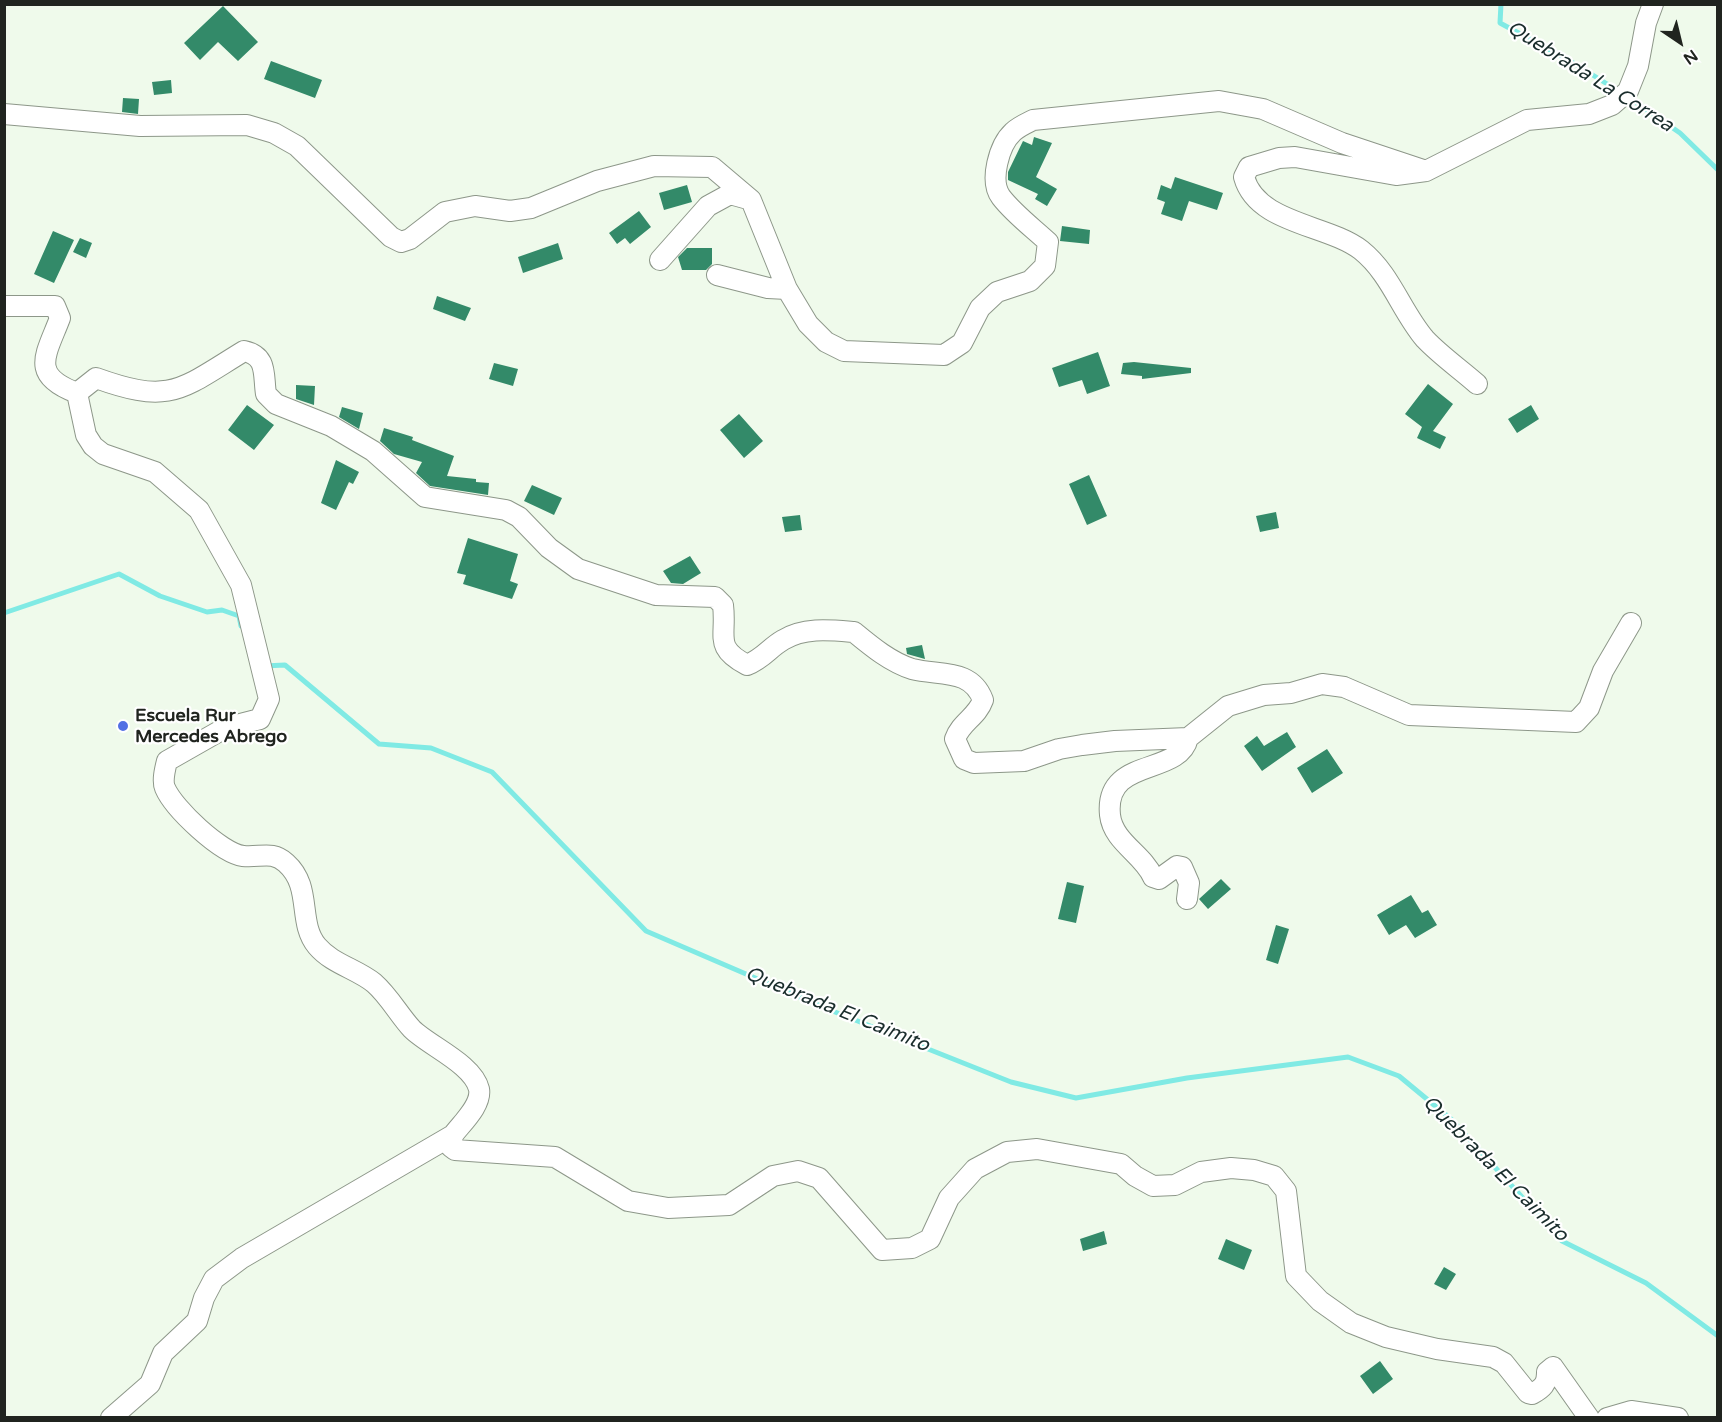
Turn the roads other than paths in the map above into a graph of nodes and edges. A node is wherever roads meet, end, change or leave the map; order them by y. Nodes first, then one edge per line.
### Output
1 (1653, 4) edge
2 (4, 114) edge
3 (1426, 171) junction
4 (751, 200) junction
5 (660, 260) dead end
6 (717, 275) dead end
7 (787, 289) junction
8 (4, 306) edge
9 (1477, 384) dead end
10 (77, 393) junction
11 (1631, 623) dead end
12 (1188, 738) junction
13 (1187, 899) dead end
14 (453, 1135) junction
15 (111, 1418) edge
16 (1589, 1418) edge
17 (1607, 1418) edge
18 (1678, 1418) edge

1 - 3 street
2 - 4 street
3 - 7 street
3 - 9 street
4 - 5 street
4 - 7 street
6 - 7 street
8 - 10 street
10 - 12 street
10 - 14 street
11 - 12 street
12 - 13 street
14 - 15 street
14 - 16 street
17 - 18 street

